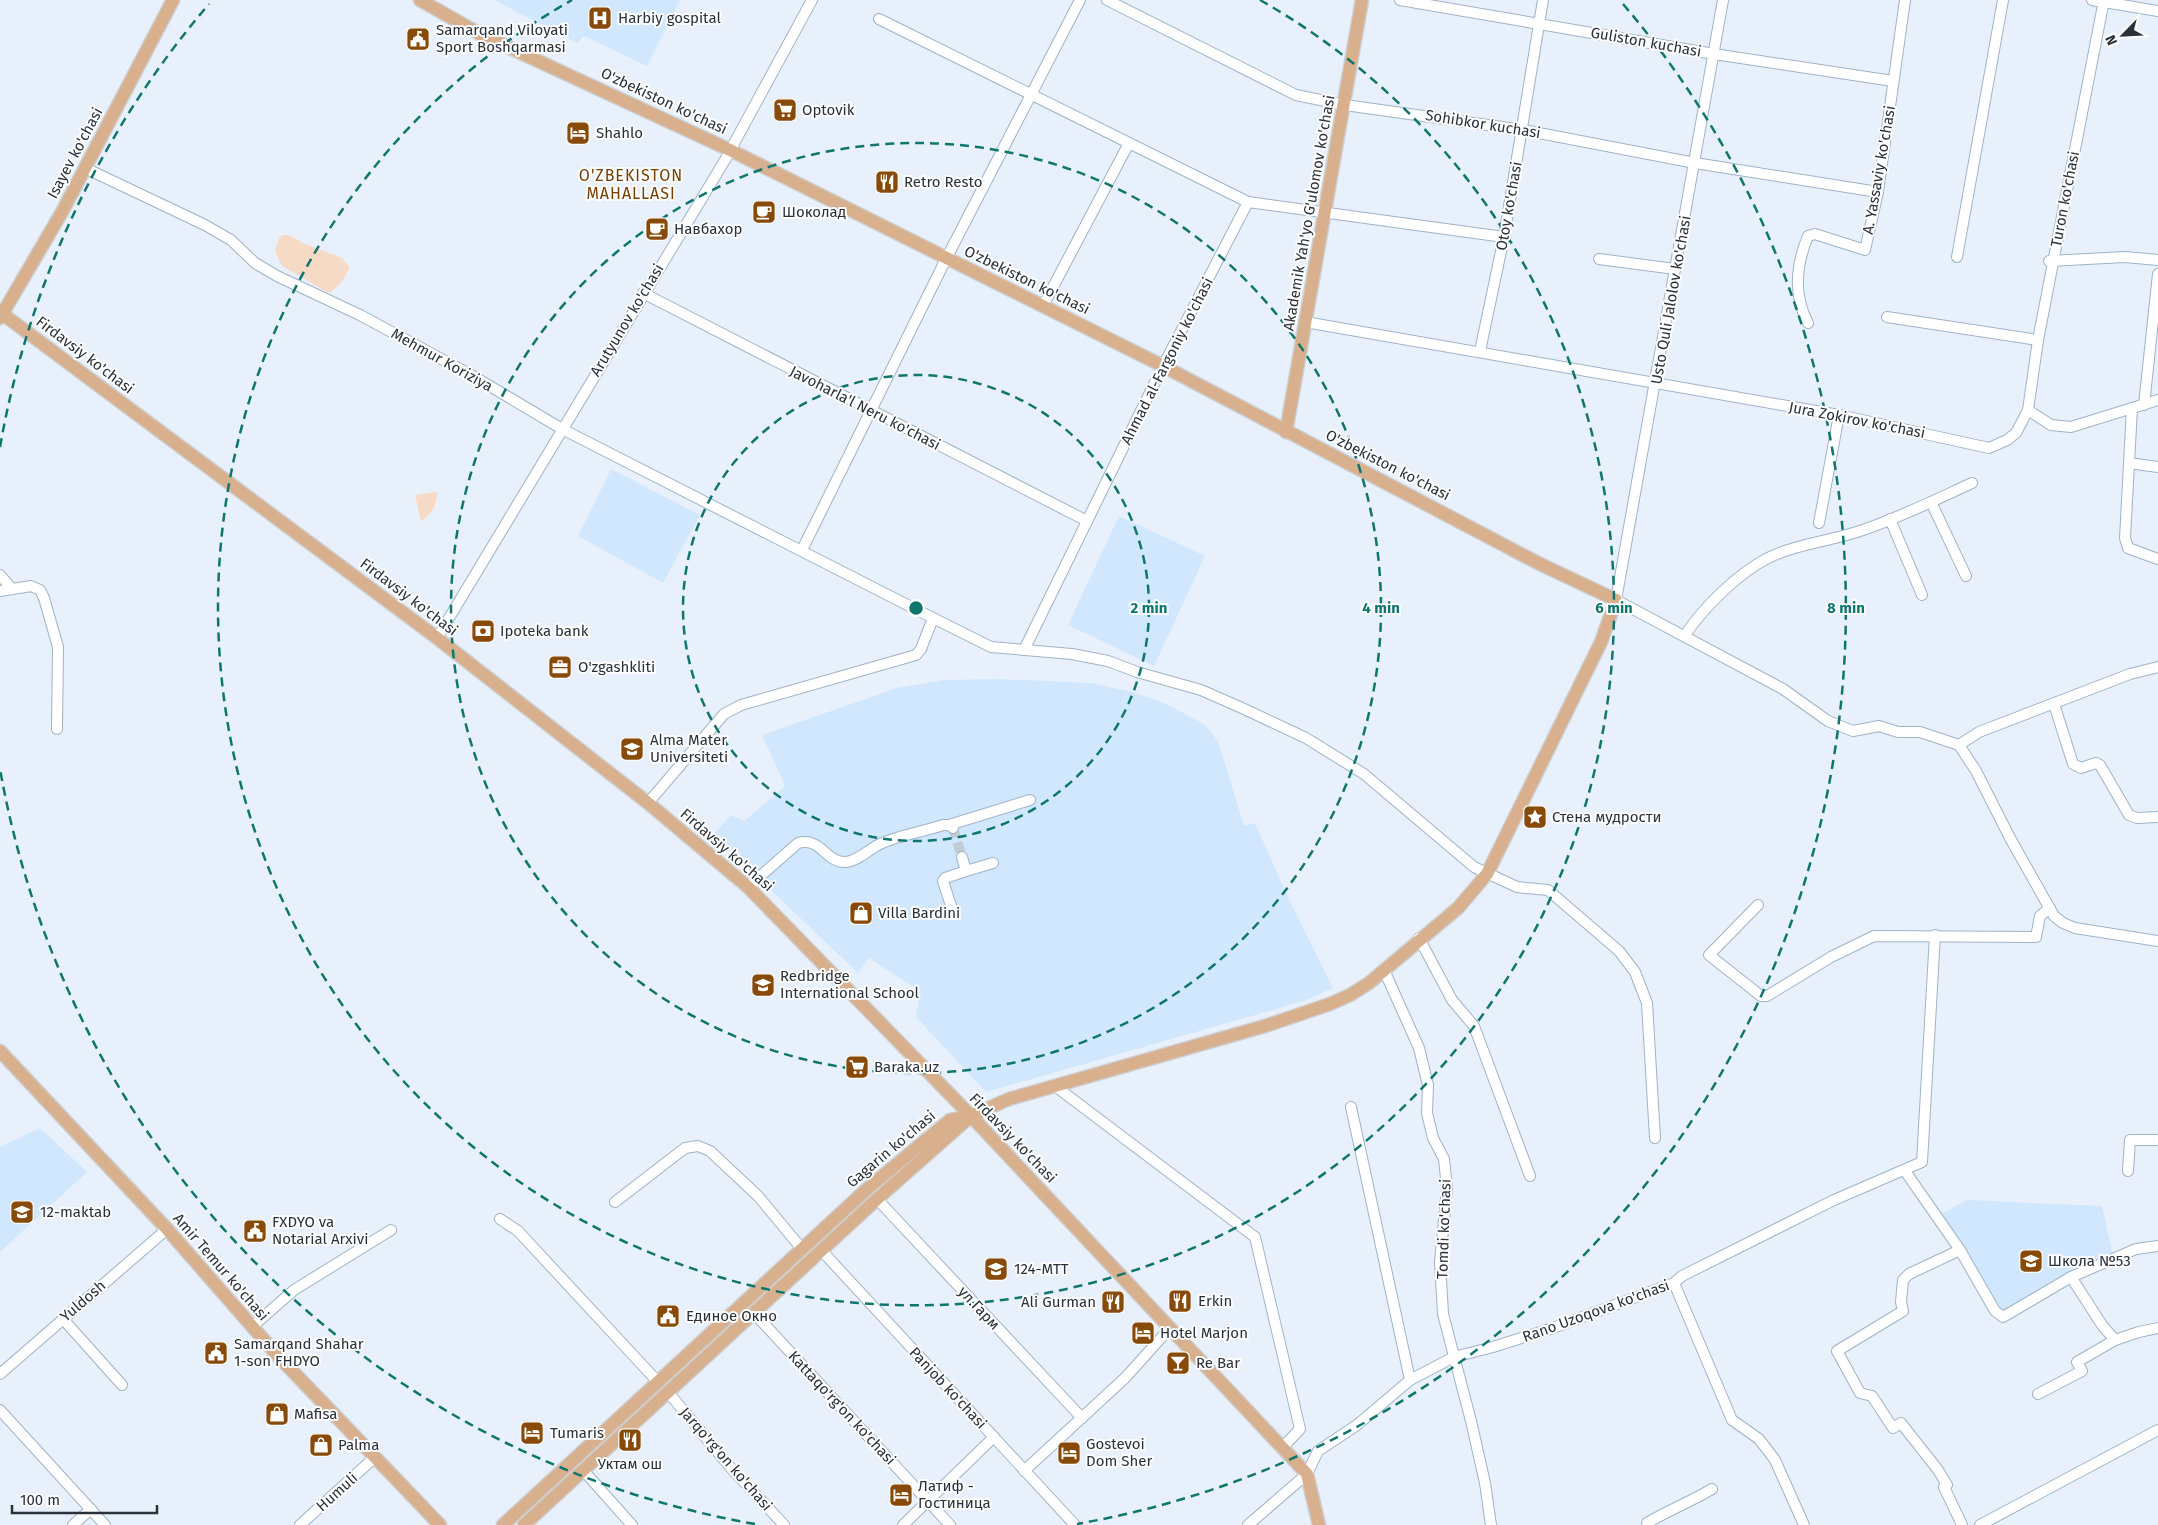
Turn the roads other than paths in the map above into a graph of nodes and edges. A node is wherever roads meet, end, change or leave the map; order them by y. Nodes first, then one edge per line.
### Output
1 (173, 0) edge
2 (420, 0) edge
3 (812, 0) edge
4 (1080, 0) edge
5 (1107, 0) edge
6 (1362, 0) edge
7 (1400, 0) edge
8 (1542, 0) edge
9 (1723, 0) edge
10 (1905, 0) edge
11 (2004, 0) edge
12 (2092, 0) edge
13 (2103, 1) edge
14 (2158, 12) edge
15 (879, 19) dead end
16 (1539, 24) junction
17 (1714, 54) junction
18 (1893, 81) junction
19 (1030, 94) junction
20 (1345, 105) junction
21 (1523, 130) junction
22 (1129, 143) junction
23 (730, 150) junction
24 (1695, 164) junction
25 (85, 168) junction
26 (1878, 192) junction
27 (1248, 202) junction
28 (1325, 211) junction
29 (1504, 237) junction
30 (1957, 257) dead end
31 (948, 259) junction
32 (1599, 259) dead end
33 (2158, 260) edge
34 (2052, 261) junction
35 (1676, 269) junction
36 (2158, 274) edge
37 (643, 293) junction
38 (1043, 306) junction
39 (1, 315) edge
40 (1887, 317) dead end
41 (1305, 322) junction
42 (1808, 323) dead end
43 (2038, 340) junction
44 (1480, 351) junction
45 (1163, 366) junction
46 (1656, 383) junction
47 (2030, 398) joint
48 (2158, 400) edge
49 (2144, 405) junction
50 (2132, 408) junction
51 (870, 410) junction
52 (2028, 410) junction
53 (1839, 415) junction
54 (562, 429) junction
55 (1286, 432) junction
56 (2129, 462) junction
57 (2158, 467) edge
58 (1972, 483) dead end
59 (1931, 502) junction
60 (1890, 519) junction
61 (1087, 521) junction
62 (1819, 523) dead end
63 (802, 550) junction
64 (2158, 558) edge
65 (0, 575) edge
66 (1966, 576) dead end
67 (10, 588) junction
68 (0, 591) edge
69 (1922, 594) dead end
70 (1616, 600) junction
71 (932, 618) junction
72 (1685, 635) junction
73 (437, 638) junction
74 (1024, 650) junction
75 (2158, 667) edge
76 (2054, 704) junction
77 (57, 729) dead end
78 (1959, 746) junction
79 (1030, 800) dead end
80 (648, 803) junction
81 (2158, 817) edge
82 (962, 858) tunnel mouth
83 (992, 862) dead end
84 (966, 871) junction
85 (1487, 874) junction
86 (748, 887) junction
87 (1758, 905) dead end
88 (2050, 908) junction
89 (952, 909) dead end
90 (1935, 935) junction
91 (1419, 938) junction
92 (2158, 941) edge
93 (1384, 970) junction
94 (0, 1050) edge
95 (1055, 1086) junction
96 (1351, 1107) dead end
97 (971, 1116) junction
98 (1655, 1138) dead end
99 (2158, 1140) edge
100 (1905, 1171) junction
101 (2128, 1171) dead end
102 (1530, 1176) dead end
103 (877, 1199) junction
104 (615, 1202) dead end
105 (500, 1219) dead end
106 (167, 1229) junction
107 (391, 1230) dead end
108 (2158, 1246) edge
109 (802, 1249) junction
110 (1960, 1250) junction
111 (822, 1251) junction
112 (2070, 1277) junction
113 (1674, 1283) junction
114 (754, 1313) junction
115 (63, 1319) junction
116 (252, 1326) junction
117 (1170, 1328) junction
118 (2158, 1328) edge
119 (2116, 1340) junction
120 (1454, 1357) junction
121 (0, 1374) edge
122 (1410, 1380) junction
123 (658, 1382) junction
124 (122, 1385) dead end
125 (668, 1392) junction
126 (2038, 1394) dead end
127 (0, 1410) edge
128 (1082, 1418) junction
129 (2158, 1430) edge
130 (994, 1437) junction
131 (1282, 1448) junction
132 (374, 1458) junction
133 (583, 1470) junction
134 (1024, 1471) junction
135 (1307, 1474) junction
136 (1712, 1489) dead end
137 (928, 1500) junction
138 (91, 1509) junction
139 (1646, 1524) edge
140 (73, 1525) edge
141 (105, 1525) edge
142 (300, 1525) edge
143 (440, 1525) edge
144 (503, 1525) edge
145 (524, 1525) edge
146 (632, 1525) edge
147 (784, 1525) edge
148 (903, 1525) edge
149 (950, 1525) edge
150 (1075, 1525) edge
151 (1248, 1525) edge
152 (1319, 1525) edge
153 (1491, 1525) edge
154 (1804, 1525) edge
155 (1962, 1525) edge
156 (1980, 1525) edge

1 - 25 main road, Isayev ko'chasi
2 - 23 main road, O'zbekiston ko'chasi
3 - 23 street, Arutyunov ko'chasi
4 - 19 street
5 - 20 street, Sohibkor kuchasi
6 - 20 main road, Akademik Yah'yo G'ulomov ko'chasi
7 - 16 street, Guliston kuchasi
8 - 16 street, Otoy ko'chasi
9 - 17 street, Usto Quli Jalolov ko'chasi
10 - 18 street, A. Yassaviy ko'chasi
11 - 30 street
12 - 13 street
13 - 14 street
13 - 34 street, Turon ko'chasi
15 - 19 street
16 - 17 street, Guliston kuchasi
16 - 21 street, Otoy ko'chasi
17 - 18 street, Guliston kuchasi
17 - 24 street, Usto Quli Jalolov ko'chasi
18 - 26 street, A. Yassaviy ko'chasi
19 - 22 street
19 - 31 street
20 - 21 street, Sohibkor kuchasi
20 - 28 main road, Akademik Yah'yo G'ulomov ko'chasi
21 - 24 street, Sohibkor kuchasi
21 - 29 street, Otoy ko'chasi
22 - 27 street
22 - 38 street
23 - 31 main road, O'zbekiston ko'chasi
23 - 37 street, Arutyunov ko'chasi
24 - 26 street, Sohibkor kuchasi
24 - 35 street, Usto Quli Jalolov ko'chasi
25 - 39 main road, Isayev ko'chasi
25 - 54 street, Mehmur Koriziya
26 - 42 street, A. Yassaviy ko'chasi
27 - 28 street
27 - 45 street, Ahmad al-Fargoniy ko'chasi
28 - 29 street
28 - 41 main road, Akademik Yah'yo G'ulomov ko'chasi
29 - 44 street, Otoy ko'chasi
31 - 38 main road, O'zbekiston ko'chasi
31 - 51 street
32 - 35 street
33 - 34 street
34 - 43 street, Turon ko'chasi
35 - 46 street, Usto Quli Jalolov ko'chasi
36 - 49 street
37 - 51 street, Javoharla'l Neru ko'chasi
37 - 54 street, Arutyunov ko'chasi
38 - 45 main road, O'zbekiston ko'chasi
39 - 73 main road, Firdavsiy ko'chasi
40 - 43 street
41 - 44 street, Jura Zokirov ko'chasi
41 - 55 main road, Akademik Yah'yo G'ulomov ko'chasi
43 - 47 street, Turon ko'chasi
44 - 46 street, Jura Zokirov ko'chasi
45 - 55 main road, O'zbekiston ko'chasi
45 - 61 street, Ahmad al-Fargoniy ko'chasi
46 - 53 street, Jura Zokirov ko'chasi
46 - 70 street, Usto Quli Jalolov ko'chasi
47 - 52 street, Jura Zokirov ko'chasi
48 - 49 street
49 - 50 street
50 - 52 street
50 - 56 street
51 - 61 street, Javoharla'l Neru ko'chasi
51 - 63 street
52 - 53 street, Jura Zokirov ko'chasi
53 - 62 street
54 - 63 street, Mehmur Koriziya
54 - 73 street, Arutyunov ko'chasi
55 - 70 main road, O'zbekiston ko'chasi
56 - 57 street
56 - 64 street
58 - 59 street
59 - 60 street
59 - 66 street
60 - 69 street
60 - 72 street
61 - 74 street, Ahmad al-Fargoniy ko'chasi
63 - 71 street, Mehmur Koriziya
65 - 67 street
67 - 68 street
67 - 77 street
70 - 72 street
70 - 85 main road
71 - 74 street, Mehmur Koriziya
71 - 80 street
72 - 78 street
73 - 80 main road, Firdavsiy ko'chasi
74 - 85 street, Mehmur Koriziya
75 - 76 street
76 - 78 street
76 - 81 street
78 - 88 street
79 - 86 street
80 - 86 main road, Firdavsiy ko'chasi
82 - 84 street
83 - 84 street
84 - 89 street
85 - 91 main road
85 - 98 street, Mehmur Koriziya
86 - 97 main road, Firdavsiy ko'chasi
87 - 90 street
88 - 90 street
88 - 92 street
90 - 100 street, Rano Uzoqova ko'chasi
91 - 93 main road
91 - 102 street
93 - 95 main road
93 - 120 street, Tomdi ko'chasi
94 - 106 main road, Amir Temur ko'chasi
95 - 97 main road
95 - 131 street
96 - 122 street
97 - 103 main road, Gagarin ko'chasi
97 - 109 main road, Gagarin ko'chasi
97 - 117 main road, Firdavsiy ko'chasi
99 - 101 street
100 - 110 street
100 - 113 street, Rano Uzoqova ko'chasi
103 - 111 main road, Gagarin ko'chasi
103 - 128 street, ул.Гарм
104 - 109 street
105 - 123 street
106 - 115 street, Yuldosh
106 - 116 main road, Amir Temur ko'chasi
107 - 116 street
108 - 112 street
109 - 123 main road, Gagarin ko'chasi
110 - 112 street
110 - 155 street
111 - 114 main road, Gagarin ko'chasi
111 - 130 street, Panjob ko'chasi
112 - 119 street
113 - 120 street, Rano Uzoqova ko'chasi
113 - 154 street
114 - 125 main road, Gagarin ko'chasi
114 - 137 street, Kattaqo'rg'on ko'chasi
115 - 121 street, Yuldosh
115 - 124 street
116 - 132 main road, Amir Temur ko'chasi
117 - 128 street
117 - 131 main road, Firdavsiy ko'chasi
118 - 119 street
119 - 126 street
120 - 122 street, Rano Uzoqova ko'chasi
120 - 153 street, Tomdi ko'chasi
122 - 135 street, Rano Uzoqova ko'chasi
123 - 144 main road, Gagarin ko'chasi
125 - 133 main road, Gagarin ko'chasi
125 - 147 street, Jarqo'rg'on ko'chasi
127 - 138 street
128 - 134 street
129 - 156 street
130 - 134 street, Panjob ko'chasi
130 - 137 street
131 - 135 main road, Firdavsiy ko'chasi
132 - 142 street, Humuli
132 - 143 main road, Amir Temur ko'chasi
133 - 145 main road, Gagarin ko'chasi
133 - 146 street
134 - 150 street, Panjob ko'chasi
135 - 151 street
135 - 152 main road
136 - 139 street
137 - 148 street
137 - 149 street, Kattaqo'rg'on ko'chasi
138 - 140 street
138 - 141 street

